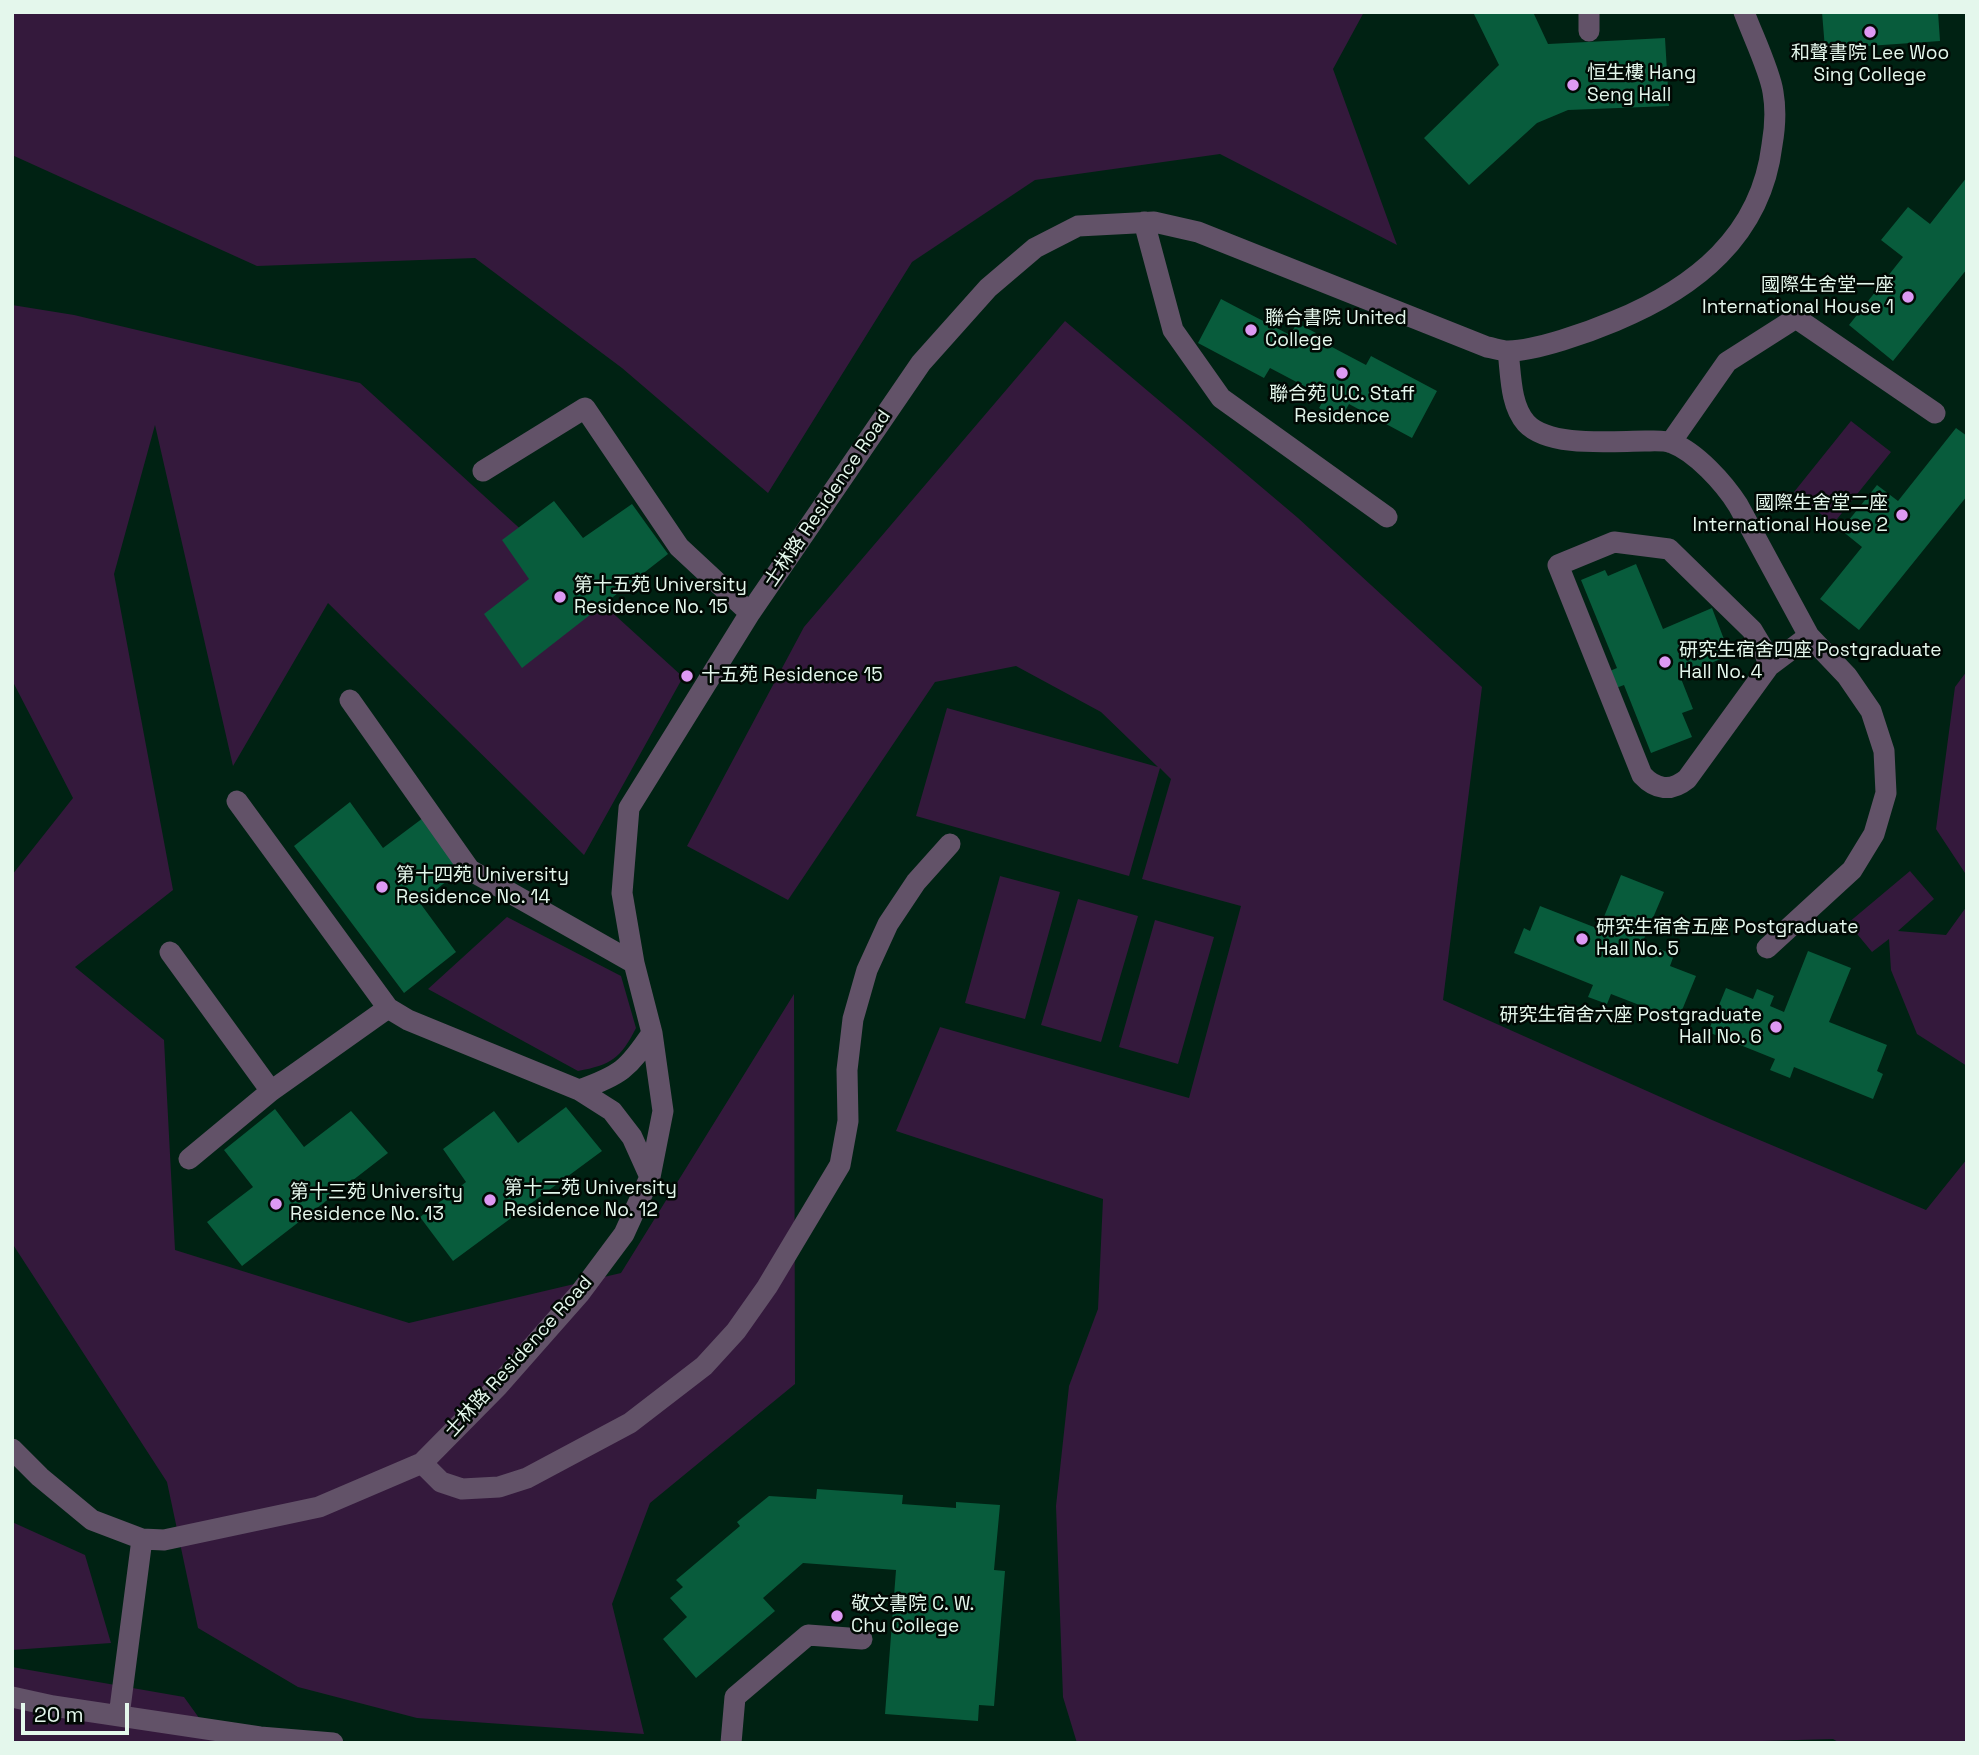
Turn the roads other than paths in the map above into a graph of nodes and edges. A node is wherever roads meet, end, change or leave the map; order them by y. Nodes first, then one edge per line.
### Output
1 (1745, 12) edge
2 (1144, 222) junction
3 (1508, 351) junction
4 (1935, 413) dead end
5 (1671, 442) junction
6 (484, 471) dead end
7 (1387, 517) dead end
8 (750, 613) junction
9 (1808, 636) junction
10 (1769, 666) junction
11 (350, 700) dead end
12 (237, 801) dead end
13 (950, 844) dead end
14 (1767, 948) dead end
15 (170, 953) dead end
16 (635, 963) junction
17 (387, 1008) junction
18 (652, 1033) junction
19 (579, 1090) junction
20 (271, 1091) junction
21 (189, 1159) dead end
22 (650, 1177) junction
23 (12, 1449) edge
24 (422, 1463) junction
25 (142, 1539) junction
26 (862, 1639) dead end
27 (12, 1697) edge
28 (119, 1716) junction
29 (333, 1743) edge
30 (732, 1743) edge

1 - 3 street, 士林路 Residence Road
2 - 3 street, 士林路 Residence Road
2 - 7 street
2 - 8 street, 士林路 Residence Road
3 - 5 street
4 - 5 street
5 - 9 street
6 - 8 street
8 - 16 street, 士林路 Residence Road
9 - 10 street
9 - 14 street
10 - 10 street
11 - 16 street
12 - 17 street
13 - 24 street
15 - 20 street
16 - 18 street, 士林路 Residence Road
17 - 19 street
17 - 20 street
18 - 19 street
18 - 22 street, 士林路 Residence Road
19 - 22 street
20 - 21 street
22 - 24 street, 士林路 Residence Road
23 - 25 street
24 - 25 street, 士林路 Residence Road
25 - 28 street
26 - 30 street
27 - 28 street
28 - 29 street

